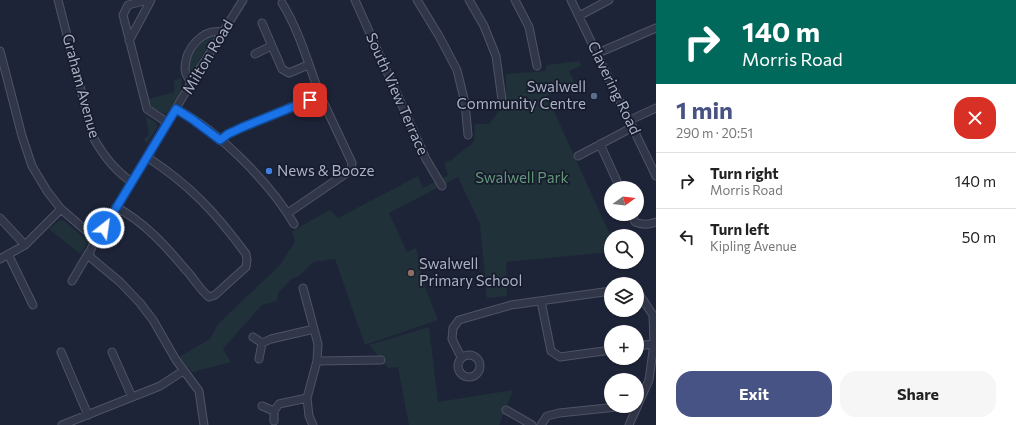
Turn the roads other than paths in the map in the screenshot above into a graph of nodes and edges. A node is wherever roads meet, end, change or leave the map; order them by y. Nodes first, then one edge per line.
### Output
1 (58, 0) edge
2 (148, 0) edge
3 (151, 0) edge
4 (243, 0) edge
5 (355, 0) edge
6 (417, 0) edge
7 (469, 0) edge
8 (515, 0) edge
9 (571, 0) edge
10 (609, 0) edge
11 (282, 3) dead end
12 (579, 16) junction
13 (262, 23) dead end
14 (656, 28) edge
15 (223, 32) junction
16 (129, 41) junction
17 (272, 46) junction
18 (0, 51) edge
19 (255, 54) dead end
20 (598, 54) junction
21 (308, 65) junction
22 (537, 66) dead end
23 (191, 84) junction
24 (320, 95) junction
25 (502, 100) dead end
26 (656, 108) edge
27 (176, 109) junction
28 (168, 123) junction
29 (631, 124) junction
30 (468, 135) dead end
31 (220, 140) junction
32 (600, 144) junction
33 (578, 156) dead end
34 (147, 157) junction
35 (656, 176) edge
36 (617, 181) edge
37 (132, 182) junction
38 (442, 186) dead end
39 (116, 207) junction
40 (61, 209) junction
41 (288, 213) junction
42 (0, 218) edge
43 (635, 221) edge
44 (656, 222) edge
45 (294, 224) dead end
46 (96, 234) junction
47 (25, 245) junction
48 (90, 251) junction
49 (8, 254) junction
50 (0, 259) edge
51 (72, 281) dead end
52 (303, 288) dead end
53 (604, 292) edge
54 (644, 300) edge
55 (541, 301) junction
56 (33, 304) dead end
57 (655, 314) edge
58 (314, 329) junction
59 (253, 337) dead end
60 (262, 343) junction
61 (654, 344) junction
62 (644, 345) edge
63 (604, 351) edge
64 (61, 352) dead end
65 (112, 352) dead end
66 (461, 357) dead end
67 (259, 359) dead end
68 (381, 360) dead end
69 (317, 361) junction
70 (183, 371) junction
71 (644, 390) edge
72 (132, 397) junction
73 (307, 398) junction
74 (262, 406) dead end
75 (604, 408) edge
76 (506, 410) dead end
77 (274, 411) junction
78 (634, 413) edge
79 (88, 415) junction
80 (274, 421) dead end
81 (62, 425) edge
82 (204, 425) edge
83 (313, 425) edge
84 (532, 425) edge
85 (541, 425) edge
86 (629, 425) edge

1 - 37 street, Graham Avenue
2 - 16 street
3 - 16 street
4 - 15 street, Milton Road
5 - 38 street, South View Terrace
6 - 30 street
7 - 25 street
8 - 22 street
9 - 12 street, Clavering Road
10 - 12 street
11 - 21 street
12 - 20 street, Clavering Road
13 - 17 street
14 - 20 street
15 - 23 street, Milton Road
15 - 23 street
16 - 28 street
17 - 19 street
17 - 21 street
18 - 40 street
20 - 29 street, Clavering Road
21 - 24 street
23 - 27 street, Milton Road
24 - 31 street
24 - 41 street
26 - 29 street
27 - 28 street, Milton Road
27 - 31 street
28 - 34 street, Milton Road
29 - 32 street
29 - 35 street, Clavering Road
31 - 41 street
32 - 33 street
32 - 36 street
34 - 37 street, Milton Road
34 - 39 street
37 - 39 street, Milton Road
39 - 46 street, Milton Road
40 - 46 street
40 - 47 street
41 - 45 street
42 - 47 street
43 - 44 street
46 - 48 street
47 - 49 street
48 - 51 street
48 - 70 street
49 - 50 street
49 - 56 street
52 - 58 street
53 - 55 street
54 - 57 street
55 - 63 street
55 - 66 street
57 - 61 street
58 - 60 street
58 - 69 street
59 - 60 street
60 - 67 street
61 - 62 street
61 - 71 street
64 - 79 street
65 - 72 street
68 - 69 street
69 - 73 street
70 - 72 street
70 - 82 street
72 - 79 street
73 - 77 street
73 - 83 street
74 - 77 street
75 - 85 street
76 - 84 street
77 - 80 street
78 - 86 street
79 - 81 street

